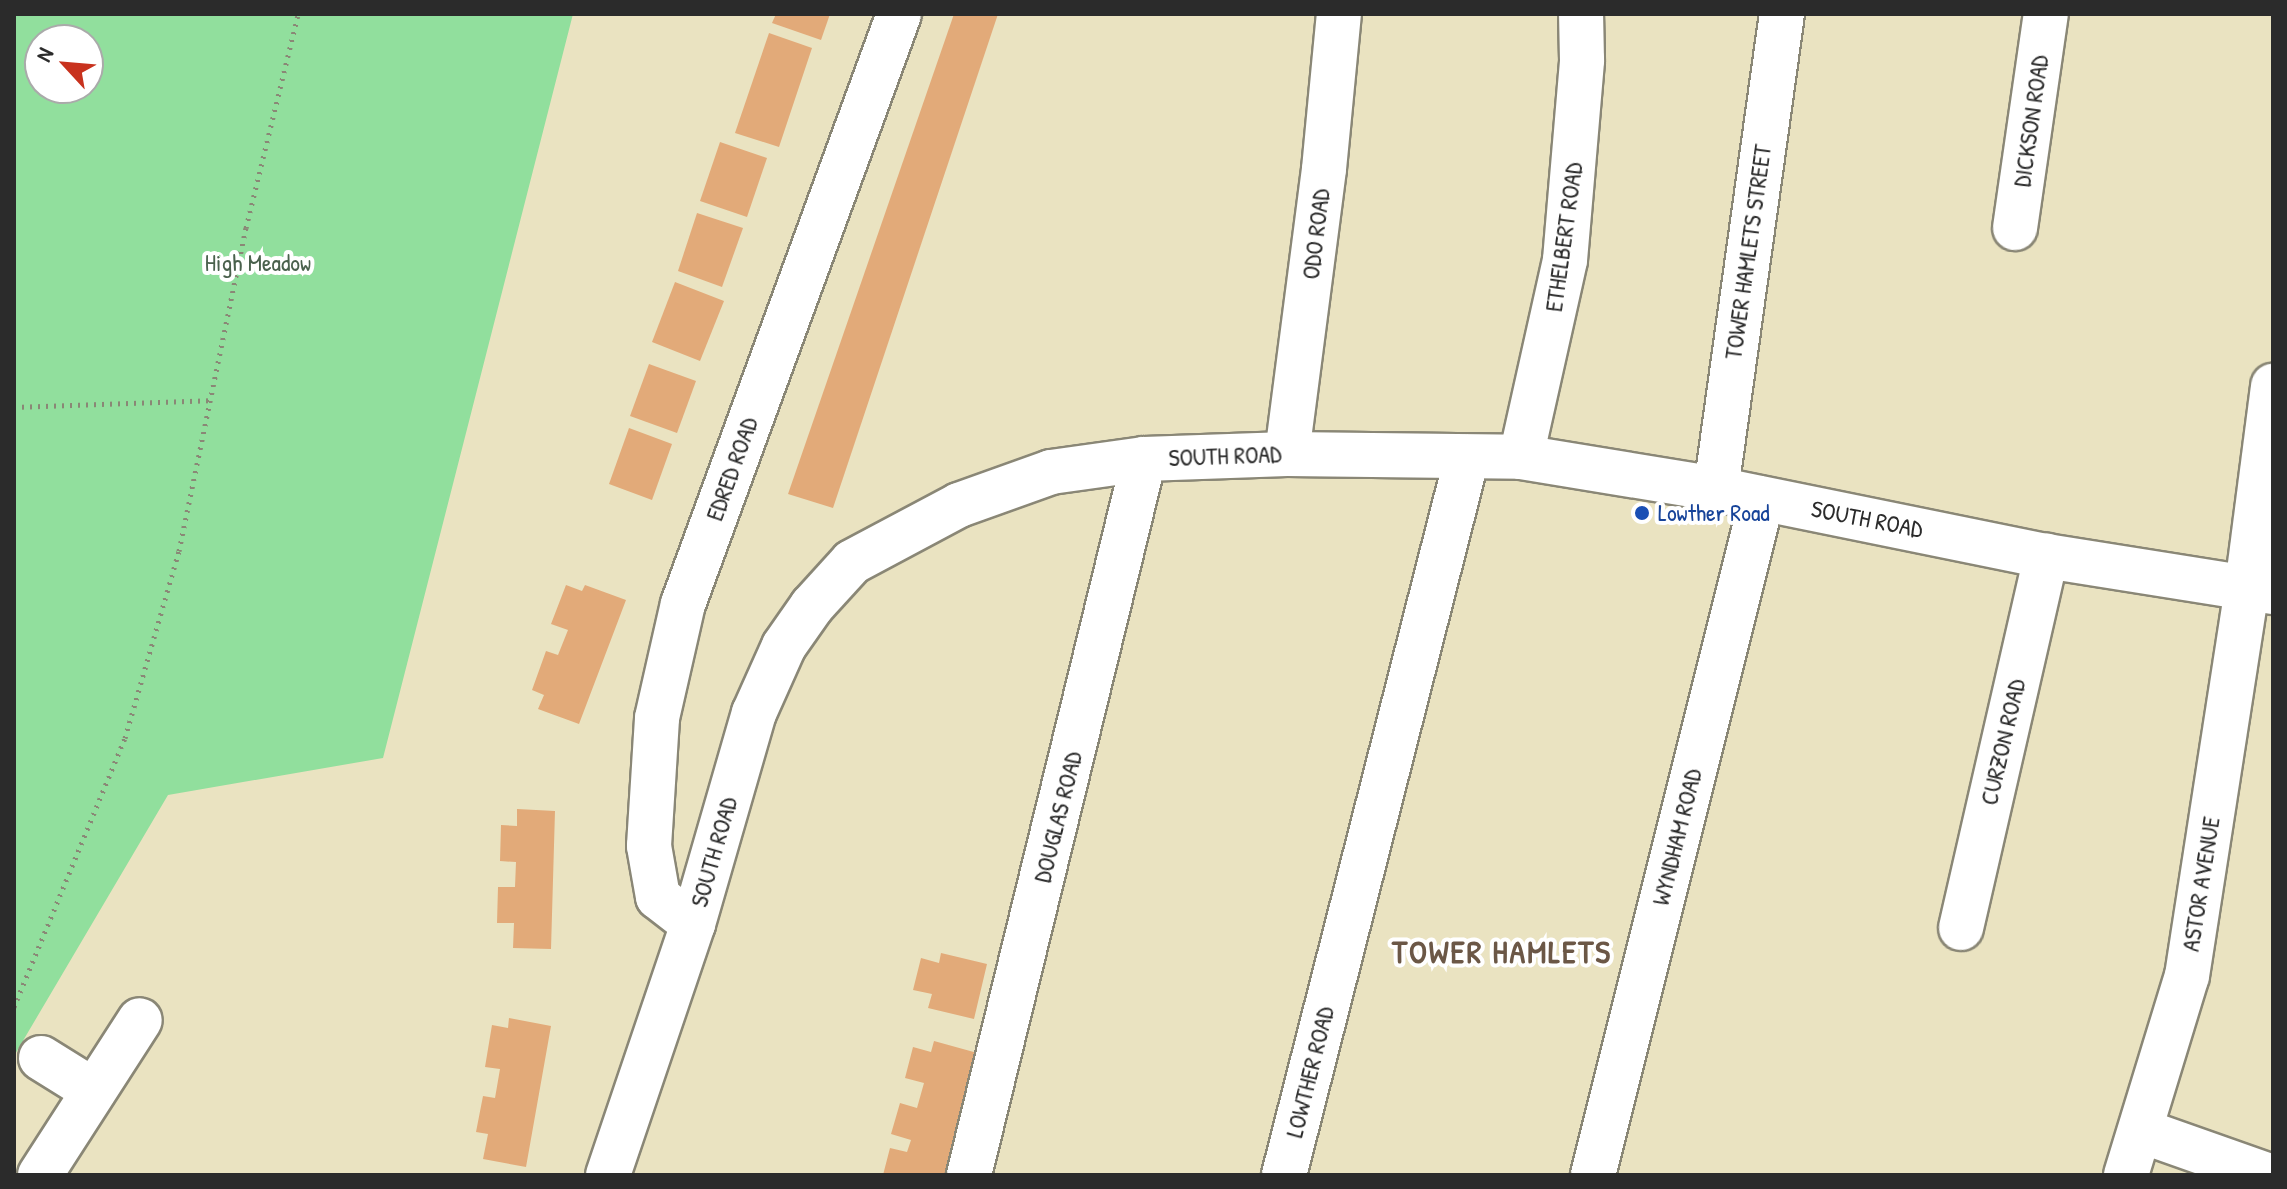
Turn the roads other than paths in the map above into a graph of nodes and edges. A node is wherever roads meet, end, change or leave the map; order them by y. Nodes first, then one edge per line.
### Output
1 (899, 14) edge
2 (1339, 14) edge
3 (1581, 14) edge
4 (1782, 14) edge
5 (2046, 14) edge
6 (2015, 228) dead end
7 (2273, 386) edge
8 (1287, 454) junction
9 (1467, 457) junction
10 (1521, 457) junction
11 (1144, 459) junction
12 (1716, 489) junction
13 (1762, 499) junction
14 (2046, 556) junction
15 (2260, 589) edge
16 (693, 924) junction
17 (1961, 928) dead end
18 (140, 1020) dead end
19 (41, 1058) dead end
20 (94, 1091) junction
21 (2142, 1131) junction
22 (40, 1175) edge
23 (608, 1175) edge
24 (969, 1175) edge
25 (1284, 1175) edge
26 (1593, 1175) edge
27 (2126, 1175) edge
28 (2267, 1175) edge

1 - 16 street, EDRED ROAD
2 - 8 street, ODO ROAD
3 - 10 street, ETHELBERT ROAD
4 - 12 street, TOWER HAMLETS STREET
5 - 6 street, DICKSON ROAD
7 - 15 street, ASTOR AVENUE
8 - 9 street, SOUTH ROAD
8 - 11 street, SOUTH ROAD
9 - 10 street, SOUTH ROAD
9 - 25 street, LOWTHER ROAD
10 - 12 street, SOUTH ROAD
11 - 16 street, SOUTH ROAD
11 - 24 street, DOUGLAS ROAD
12 - 13 street, SOUTH ROAD
13 - 14 street, SOUTH ROAD
13 - 26 street, WYNDHAM ROAD
14 - 15 street, SOUTH ROAD
14 - 17 street, CURZON ROAD
15 - 21 street, ASTOR AVENUE
16 - 23 street, SOUTH ROAD
18 - 20 street
19 - 20 street
20 - 22 street
21 - 27 street, ASTOR AVENUE
21 - 28 street

